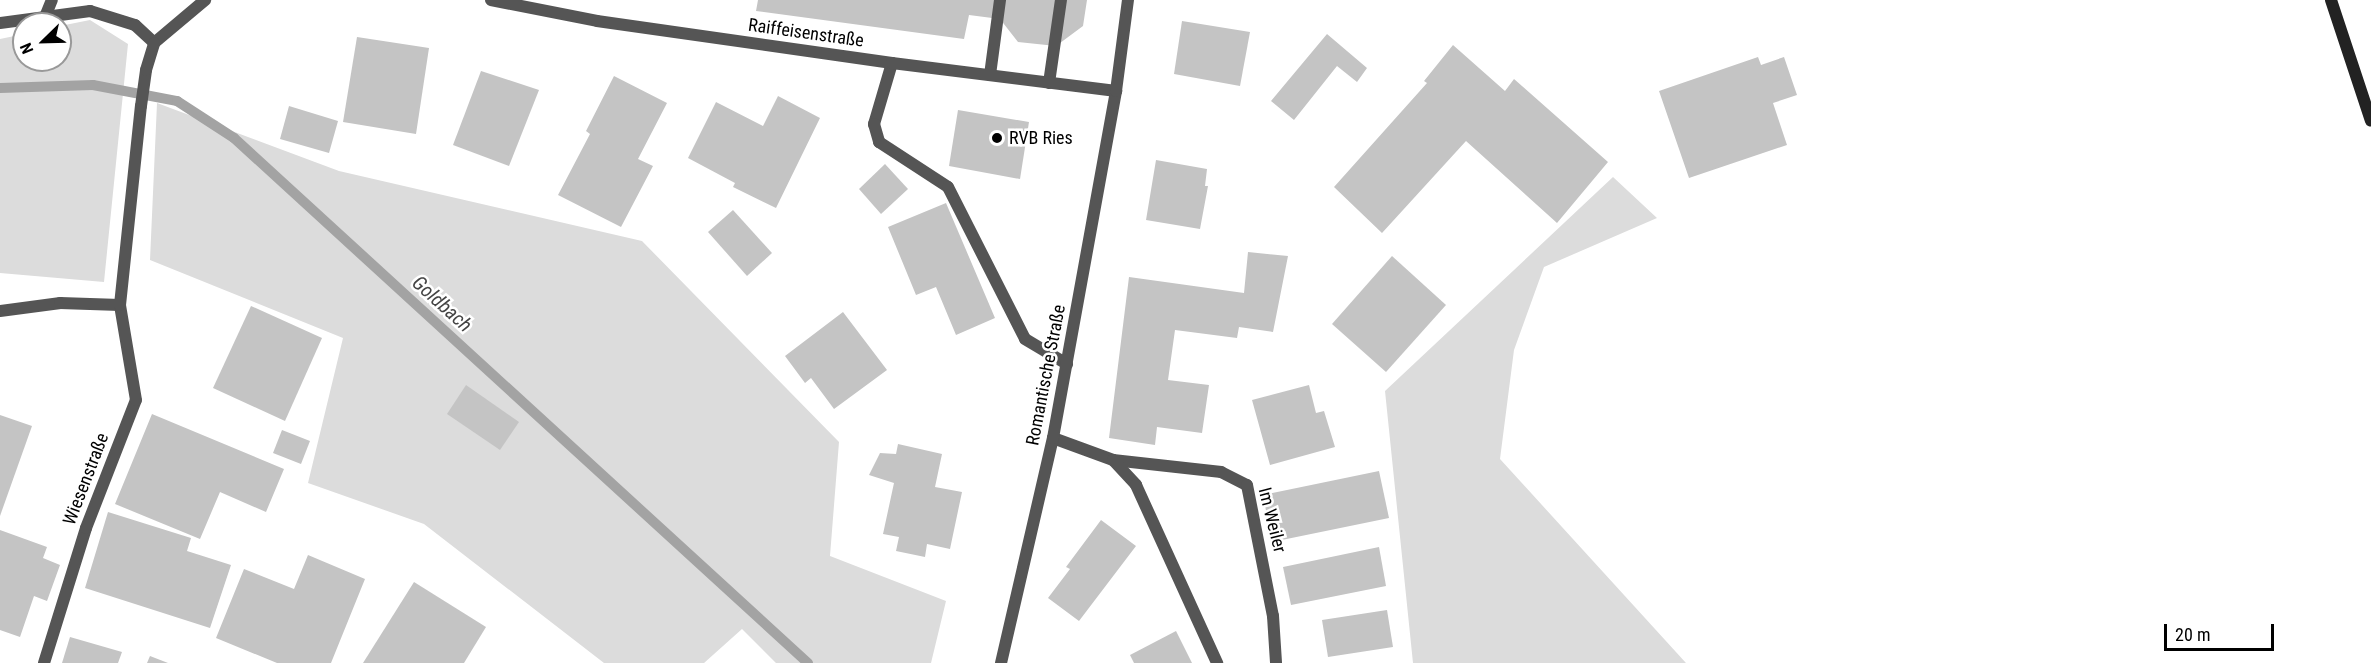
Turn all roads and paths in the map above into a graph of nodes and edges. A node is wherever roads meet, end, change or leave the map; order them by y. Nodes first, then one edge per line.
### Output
1 (205, 0) edge
2 (492, 0) edge
3 (1000, 0) edge
4 (1061, 0) edge
5 (1128, 0) edge
6 (2331, 0) edge
7 (72, 13) edge
8 (154, 43) junction
9 (892, 63) junction
10 (990, 75) junction
11 (1049, 82) junction
12 (1116, 92) junction
13 (2371, 121) edge
14 (120, 305) junction
15 (0, 311) edge
16 (1067, 364) junction
17 (1053, 438) junction
18 (1113, 460) junction
19 (44, 663) edge
20 (1000, 663) edge
21 (1217, 663) edge
22 (1276, 663) edge

1 - 8 street
2 - 9 street, Raiffeisenstraße
3 - 10 street
4 - 11 street
5 - 12 street, Romantische Straße
6 - 13 main road
7 - 8 street
8 - 14 street, Wiesenstraße
9 - 10 street, Raiffeisenstraße
9 - 16 street
10 - 11 street, Raiffeisenstraße
11 - 12 street, Raiffeisenstraße
12 - 16 street, Romantische Straße
14 - 15 street
14 - 19 street, Wiesenstraße
16 - 17 street, Romantische Straße
17 - 18 street, Im Weiler
17 - 20 street, Romantische Straße
18 - 21 street, Im Weiler
18 - 22 street, Im Weiler

